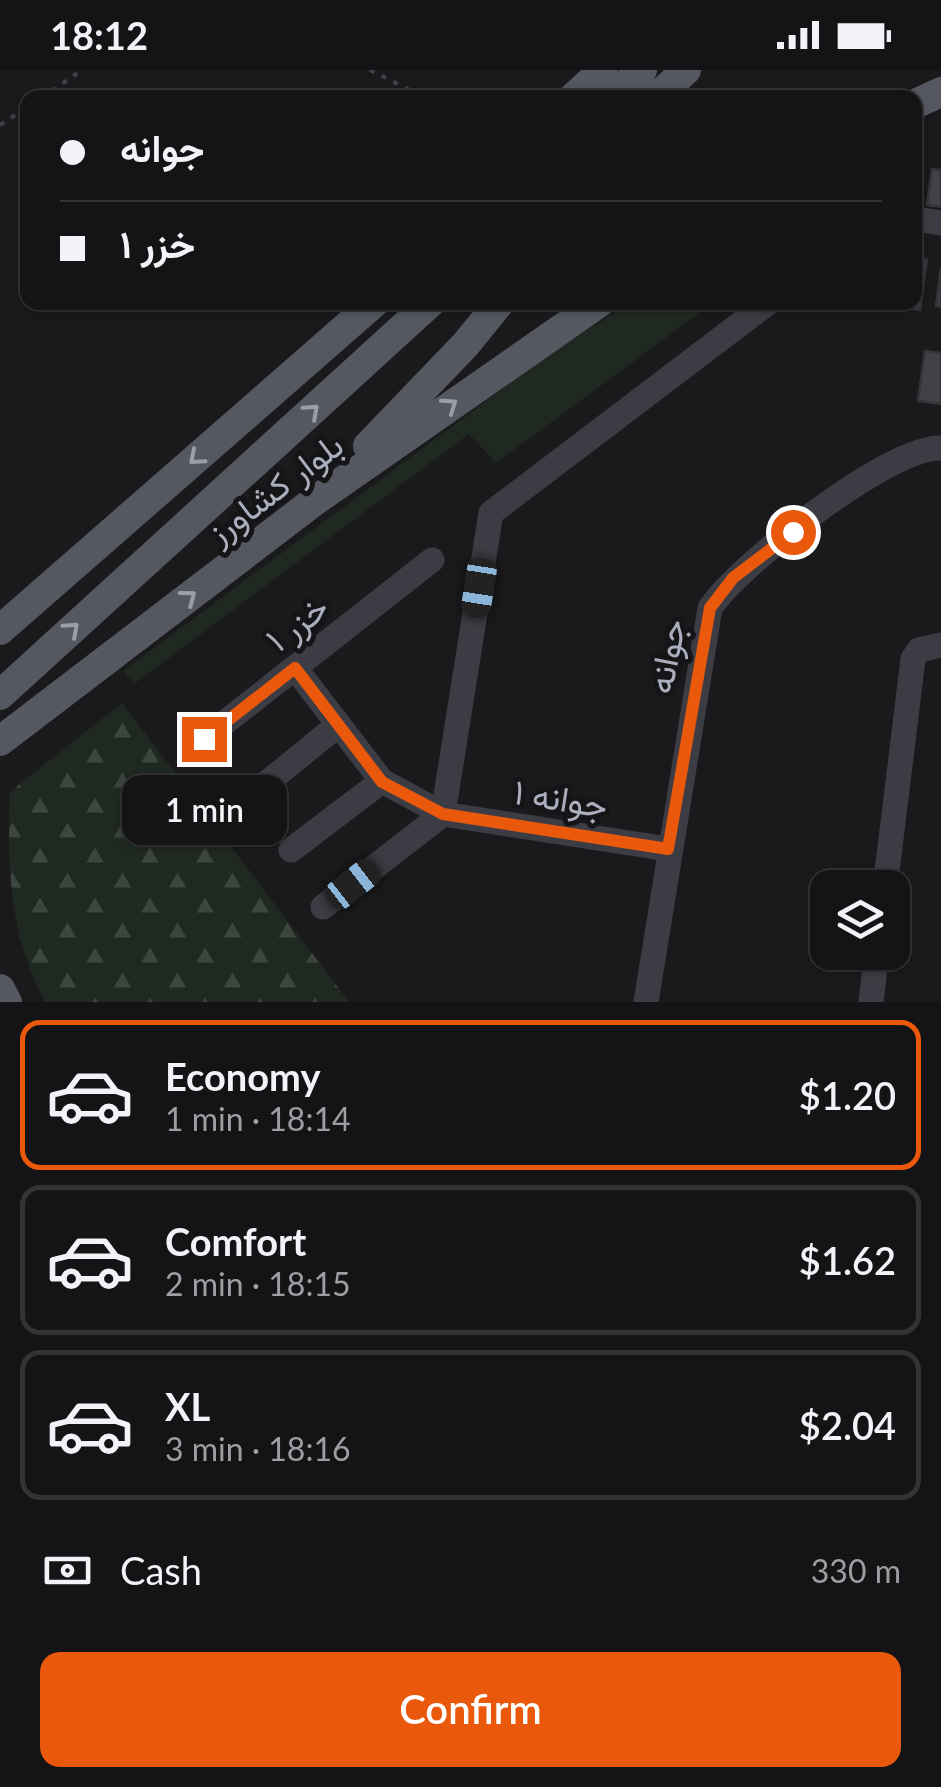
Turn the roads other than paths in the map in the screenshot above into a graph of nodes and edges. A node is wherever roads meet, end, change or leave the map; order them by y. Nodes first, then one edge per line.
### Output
1 (603, 70) edge
2 (642, 70) edge
3 (686, 70) edge
4 (694, 70) edge
5 (582, 90) edge
6 (620, 90) edge
7 (665, 90) edge
8 (677, 90) edge
9 (367, 310) edge
10 (422, 310) edge
11 (494, 310) edge
12 (589, 310) edge
13 (758, 310) edge
14 (941, 448) edge
15 (314, 502) junction
16 (432, 560) dead end
17 (0, 630) edge
18 (941, 645) edge
19 (295, 668) junction
20 (0, 695) edge
21 (338, 726) junction
22 (204, 739) dead end
23 (0, 741) edge
24 (382, 782) junction
25 (252, 795) dead end
26 (443, 814) junction
27 (668, 849) junction
28 (291, 850) dead end
29 (887, 870) edge
30 (323, 907) dead end
31 (875, 970) edge
32 (0, 989) edge
33 (6, 1002) edge
34 (646, 1002) edge
35 (871, 1002) edge

1 - 5 main road
2 - 6 main road
3 - 7 main road
4 - 8 main road
9 -> 17 main road, بلوار کشاورز
20 -> 10 main road, بلوار کشاورز
11 - 15 main road
15 -> 12 main road, بلوار کشاورز
13 - 26 street
14 - 27 street, جوانه
23 -> 15 main road, بلوار کشاورز
16 - 19 street, خزر ۱
18 - 29 street
19 - 21 street
19 - 22 street, خزر ۱
21 - 24 street
21 - 25 street
24 - 26 street, جوانه ۱
24 - 28 street
26 - 27 street, جوانه ۱
26 - 30 street
27 - 34 street, جوانه
31 - 35 street
32 - 33 main road

